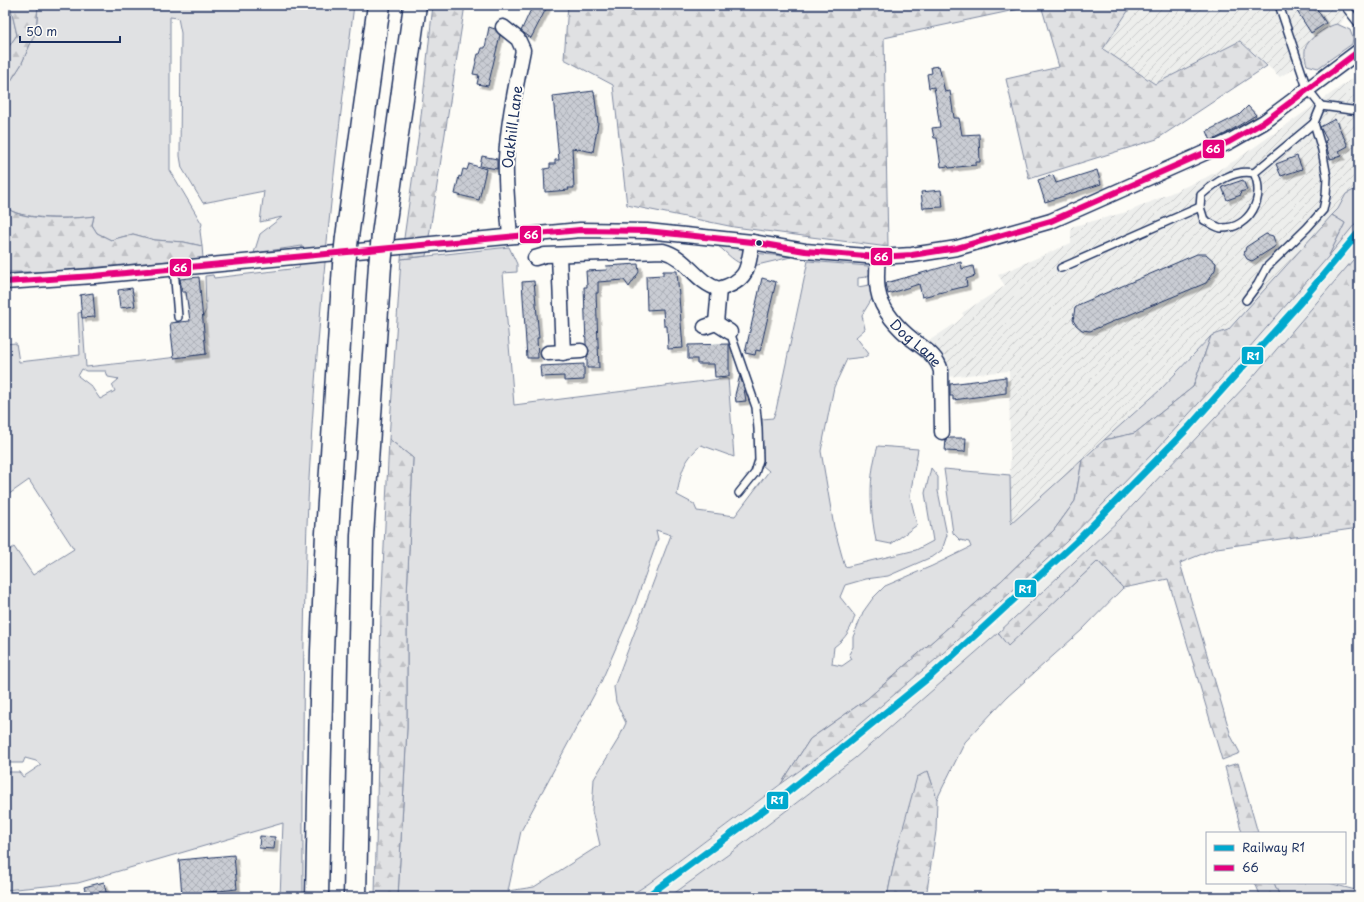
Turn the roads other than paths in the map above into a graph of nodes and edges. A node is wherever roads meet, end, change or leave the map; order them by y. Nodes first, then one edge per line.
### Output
1 (379, 5) edge
2 (415, 5) edge
3 (1279, 5) edge
4 (1344, 5) edge
5 (1359, 24) edge
6 (503, 27) dead end
7 (1359, 50) edge
8 (1307, 88) junction
9 (1321, 106) junction
10 (1359, 111) edge
11 (1314, 123) junction
12 (1254, 173) junction
13 (1200, 207) junction
14 (510, 236) junction
15 (752, 242) junction
16 (559, 255) junction
17 (878, 257) junction
18 (535, 258) dead end
19 (174, 268) junction
20 (1061, 268) dead end
21 (5, 282) edge
22 (719, 289) junction
23 (1246, 300) dead end
24 (178, 317) dead end
25 (730, 332) joint
26 (581, 351) dead end
27 (563, 352) junction
28 (548, 354) dead end
29 (942, 432) dead end
30 (739, 493) dead end
31 (317, 897) edge
32 (355, 897) edge

1 - 31 highway, bridge
2 - 32 highway, bridge
3 - 8 lane
4 - 5 lane
6 - 14 street, Oakhill Lane
7 - 8 street
8 - 9 lane
8 - 17 street
9 - 10 lane
9 - 11 lane
11 - 12 lane
11 - 23 lane
12 - 13 lane
12 - 13 lane
13 - 20 lane
14 - 15 street
14 - 19 street
15 - 17 street
15 - 22 street
16 - 18 street
16 - 22 street
16 - 27 street
17 - 29 street, Dog Lane
19 - 21 street
19 - 24 lane
22 - 25 street
25 - 30 lane
26 - 27 street
27 - 28 street

